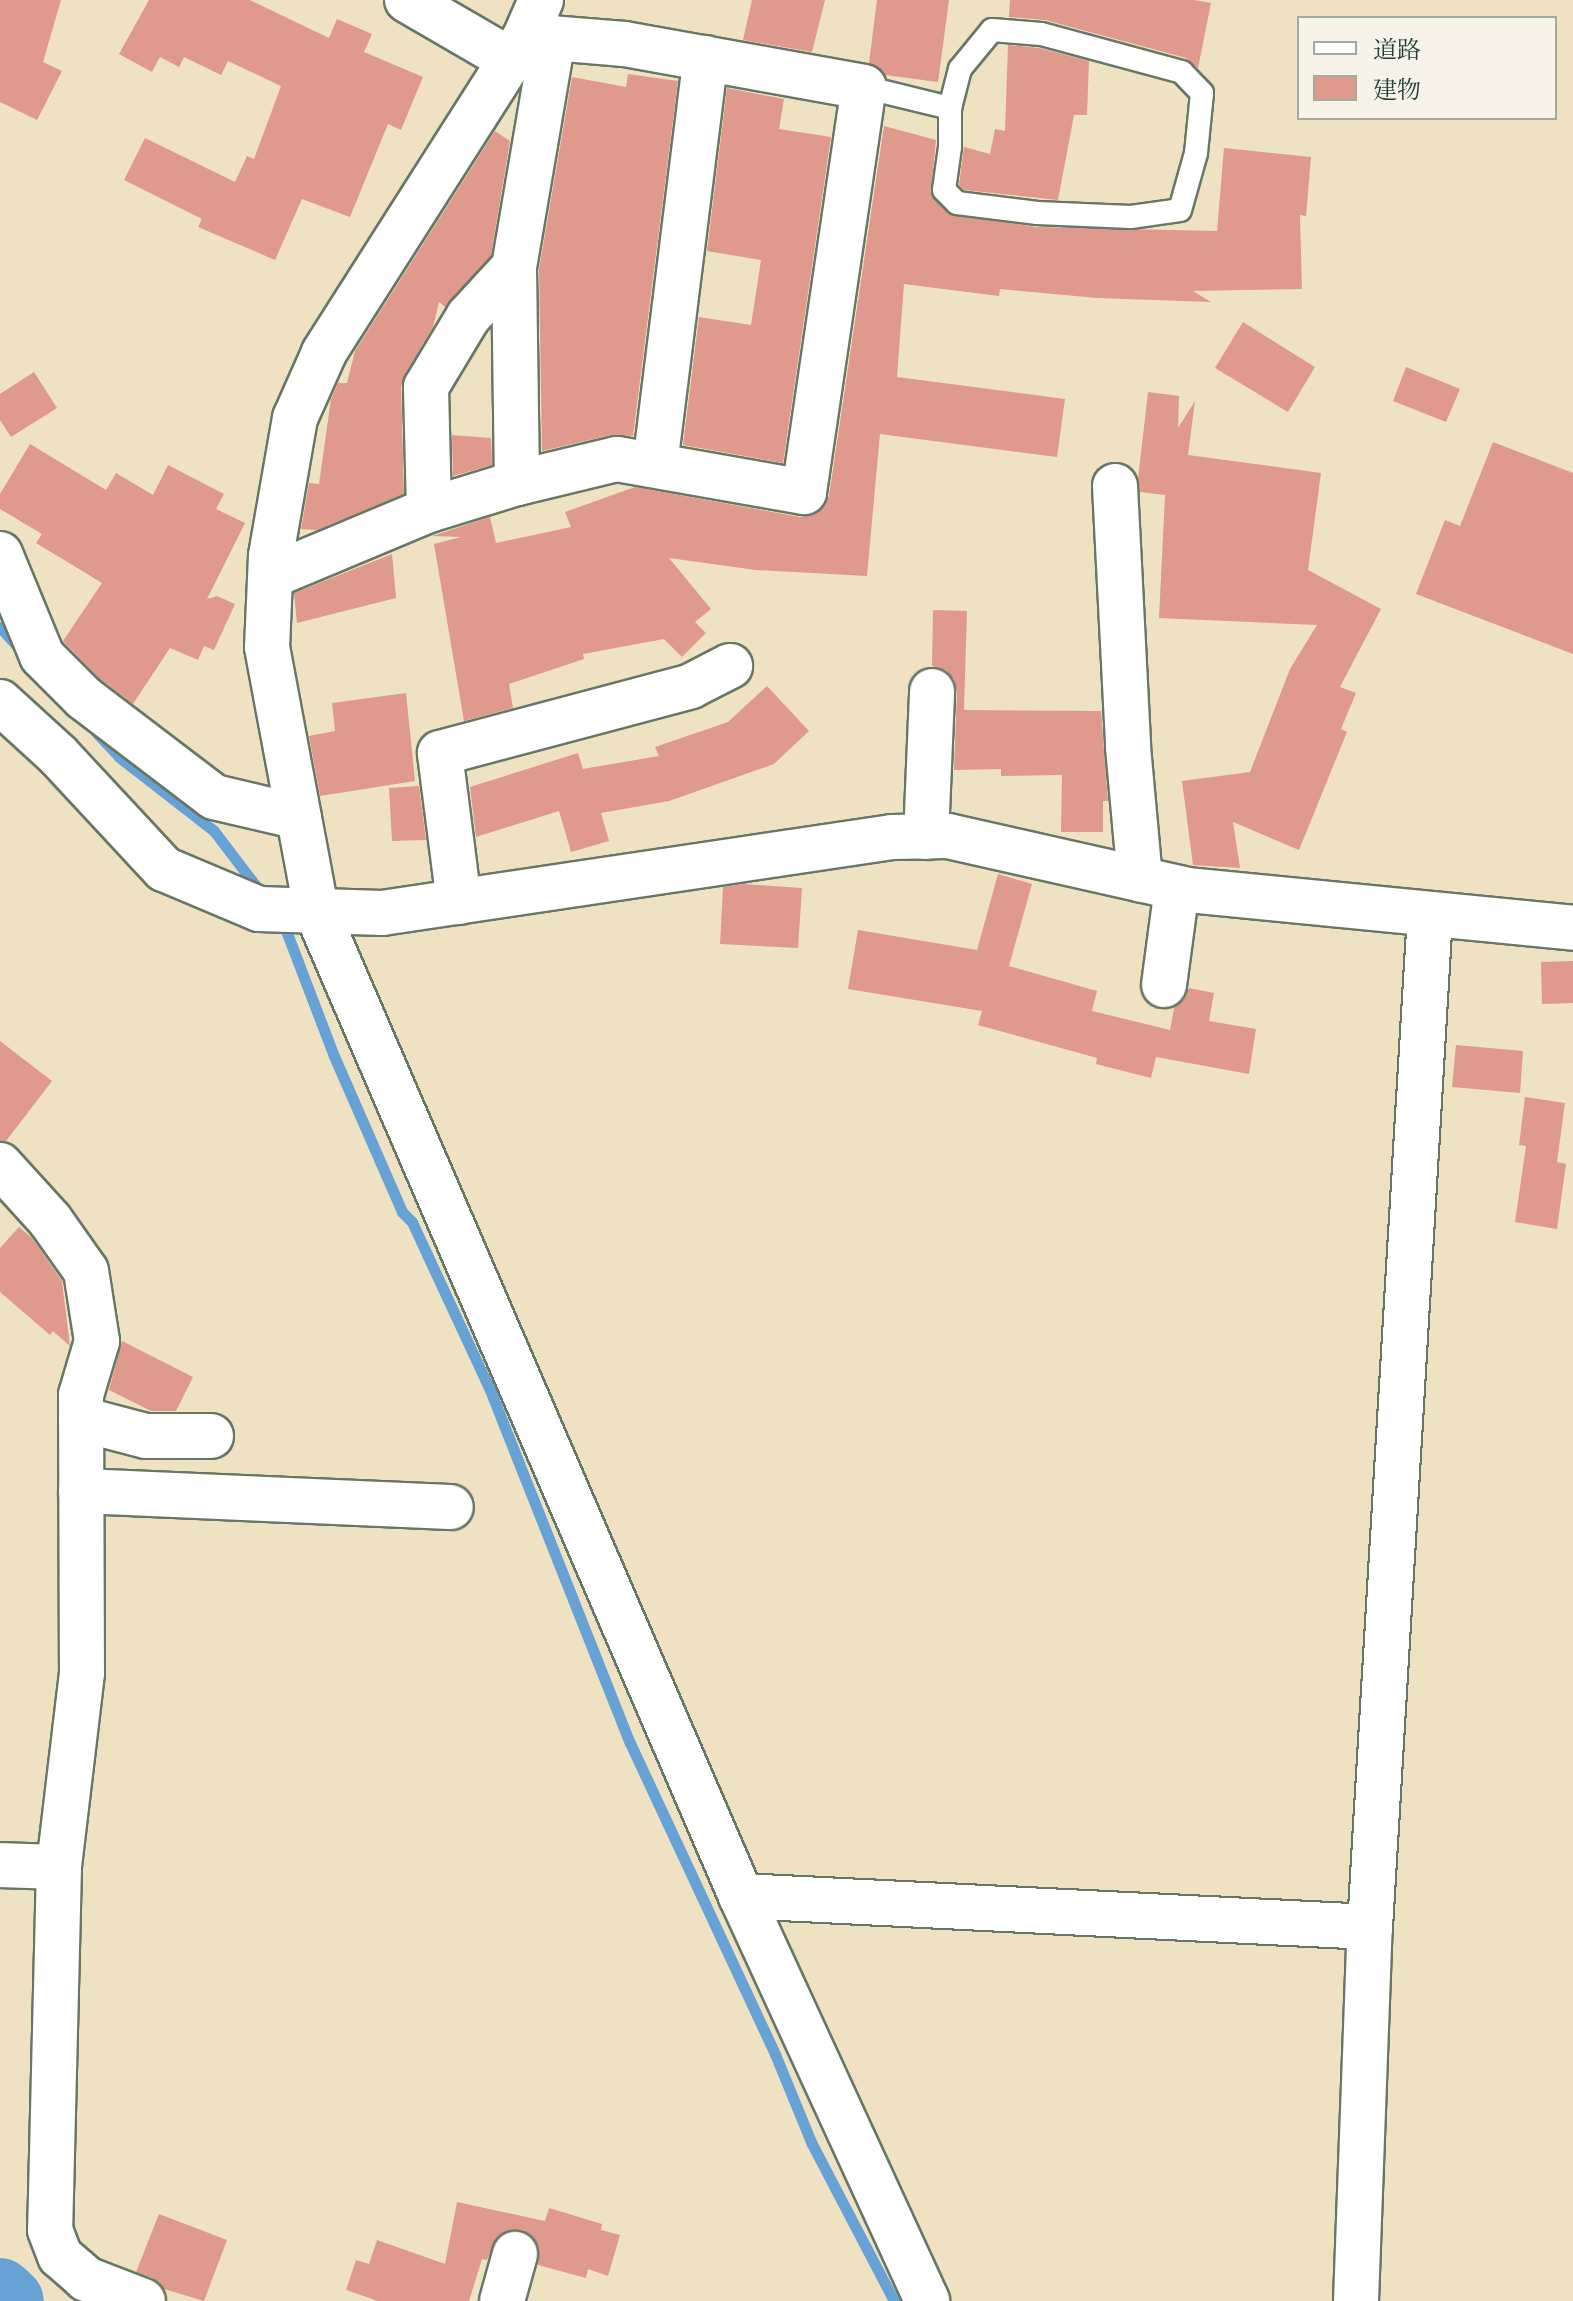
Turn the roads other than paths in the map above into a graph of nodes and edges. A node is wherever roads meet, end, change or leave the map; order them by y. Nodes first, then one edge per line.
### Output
1 (428, 5) edge
2 (532, 34) edge
3 (706, 58) junction
4 (864, 87) junction
5 (950, 108) junction
6 (514, 267) junction
7 (655, 465) junction
8 (517, 483) junction
9 (1115, 486) dead end
10 (429, 510) junction
11 (1143, 531) dead end
12 (0, 554) edge
13 (271, 576) junction
14 (730, 666) dead end
15 (932, 691) dead end
16 (0, 702) edge
17 (299, 817) junction
18 (926, 837) junction
19 (1158, 883) junction
20 (459, 902) junction
21 (316, 910) junction
22 (1430, 915) junction
23 (1573, 928) edge
24 (1164, 985) dead end
25 (0, 1165) edge
26 (81, 1419) junction
27 (211, 1436) dead end
28 (81, 1491) junction
29 (451, 1507) dead end
30 (0, 1865) edge
31 (59, 1867) junction
32 (741, 1896) junction
33 (1370, 1927) junction
34 (515, 2254) dead end
35 (143, 2301) edge
36 (502, 2301) edge
37 (927, 2301) edge
38 (1356, 2301) edge

1 - 2 street
2 - 3 street
2 - 6 street
2 - 13 street
3 - 4 street
3 - 7 street
4 - 5 lane
4 - 7 street
5 - 5 lane
6 - 8 street
6 - 10 street
7 - 8 street
8 - 10 street
9 - 19 street
10 - 13 street
11 - 19 street
12 - 17 street
13 - 17 street
14 - 20 street
15 - 18 street
16 - 21 street
17 - 21 street
18 - 19 street
18 - 20 street
19 - 22 street
19 - 24 street
20 - 21 street
21 - 32 street
22 - 23 street
22 - 33 street
25 - 26 street
26 - 27 street
26 - 28 street
28 - 29 street
28 - 31 street
30 - 31 street
31 - 35 street
32 - 33 street
32 - 37 street
33 - 38 street
34 - 36 street

